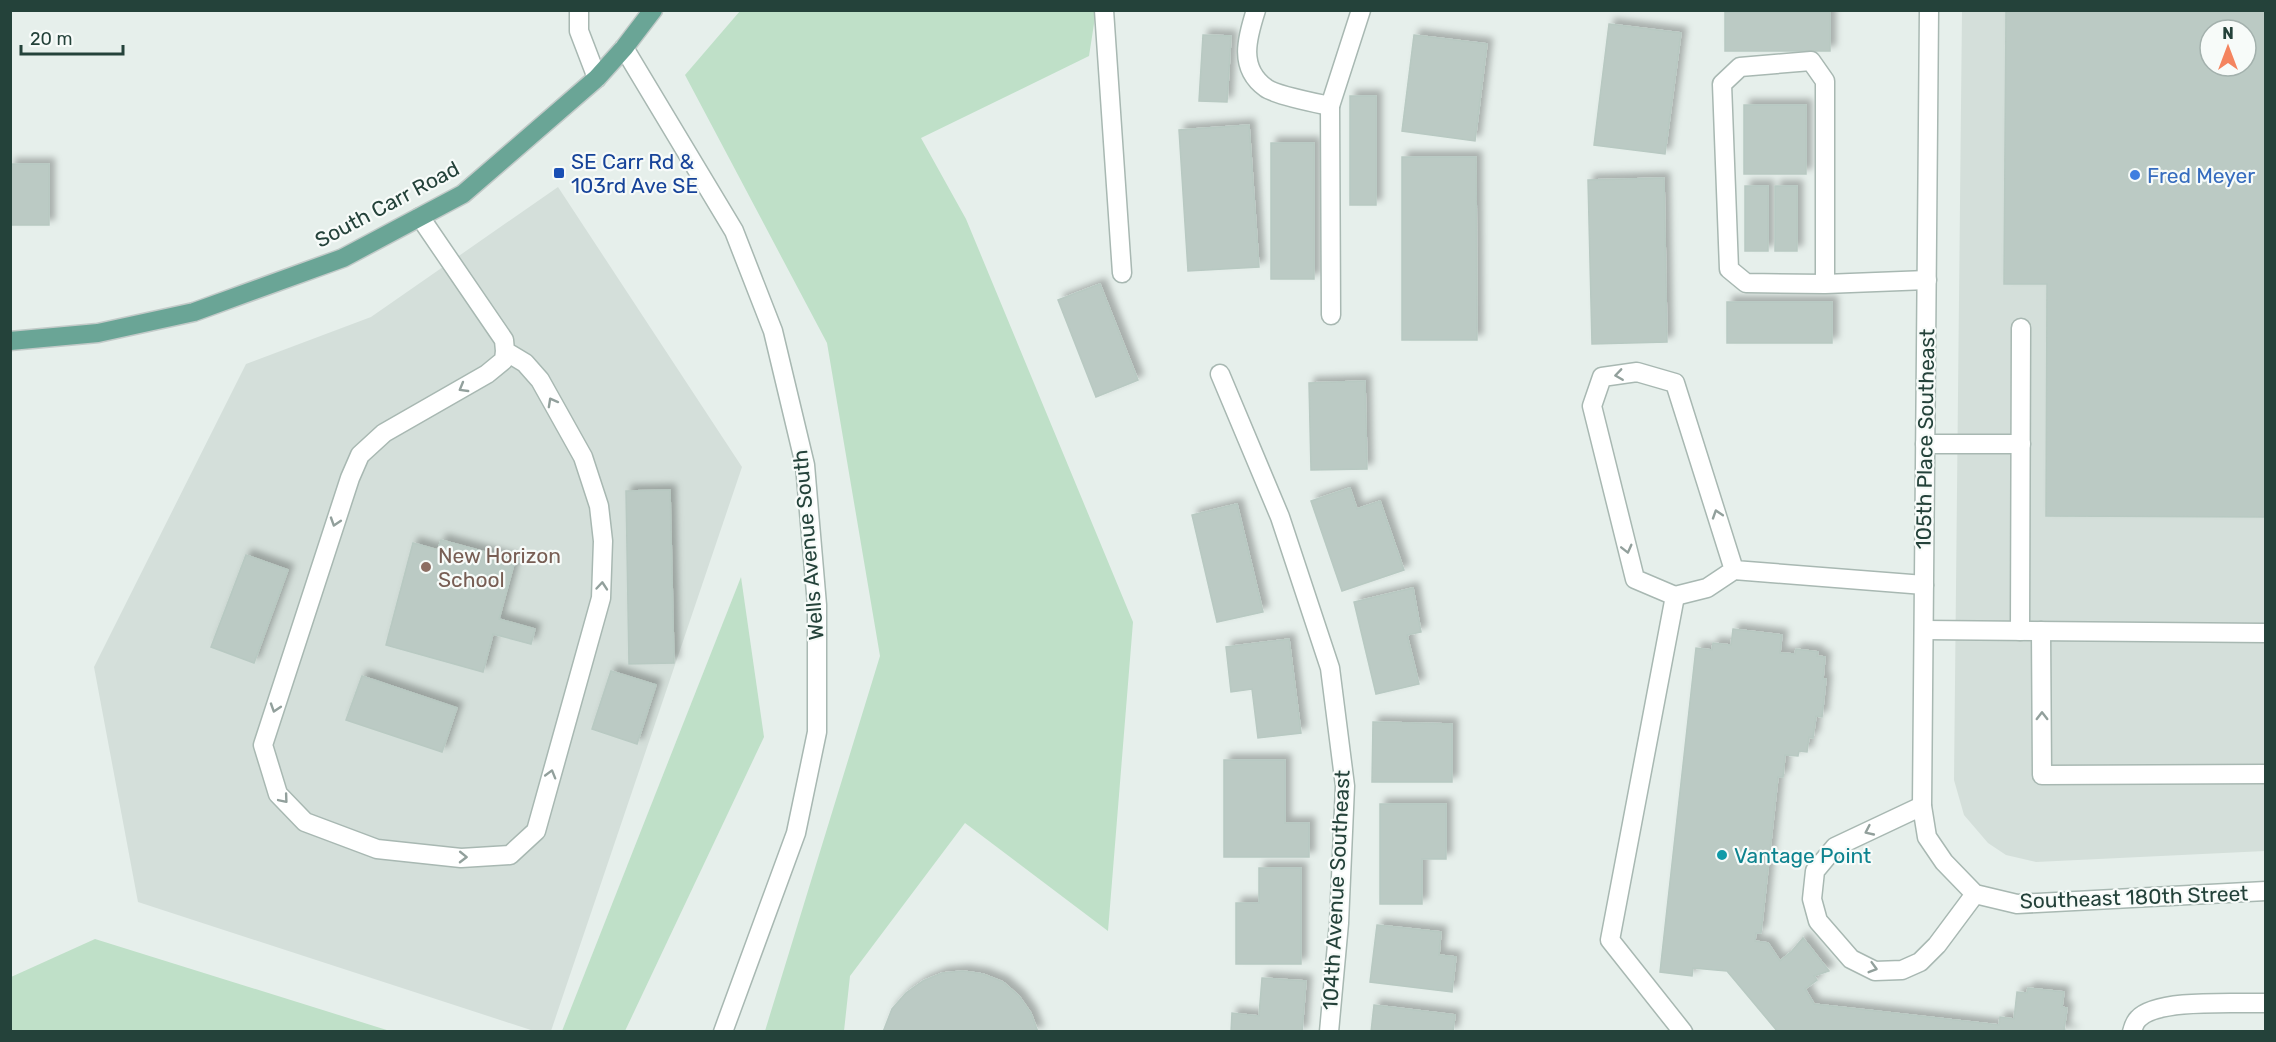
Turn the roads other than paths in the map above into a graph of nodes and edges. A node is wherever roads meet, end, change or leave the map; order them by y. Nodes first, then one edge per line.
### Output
1 (579, 10) edge
2 (653, 10) edge
3 (1104, 10) edge
4 (1256, 10) edge
5 (1361, 10) edge
6 (1929, 10) edge
7 (624, 48) junction
8 (597, 78) junction
9 (1330, 106) junction
10 (420, 217) junction
11 (1122, 273) dead end
12 (1927, 280) junction
13 (1825, 284) junction
14 (1331, 315) dead end
15 (2021, 328) dead end
16 (10, 342) edge
17 (506, 351) junction
18 (1221, 374) dead end
19 (1925, 444) junction
20 (2021, 444) junction
21 (1734, 570) junction
22 (1924, 585) junction
23 (1675, 596) junction
24 (1924, 630) junction
25 (2020, 631) junction
26 (2041, 631) junction
27 (2265, 633) edge
28 (2265, 774) edge
29 (1922, 806) junction
30 (2265, 891) edge
31 (1975, 894) junction
32 (2265, 1003) edge
33 (723, 1032) edge
34 (1329, 1032) edge
35 (1683, 1032) edge
36 (2132, 1032) edge

1 - 8 street
2 - 7 main road, South Carr Road
3 - 11 street
4 - 9 street
5 - 9 street
6 - 12 street, 105th Place Southeast
7 - 8 main road, South Carr Road
7 - 33 street, Wells Avenue South
8 - 10 main road, South Carr Road
9 - 14 street
10 - 16 main road, South Carr Road
10 - 17 street
12 - 13 street
12 - 19 street, 105th Place Southeast
13 - 13 street
15 - 20 street
17 -> 17 street
18 - 34 street, 104th Avenue Southeast
19 - 20 street
19 - 22 street, 105th Place Southeast
20 - 25 street
21 - 22 street
21 - 23 street
21 -> 23 street
22 - 24 street, 105th Place Southeast
23 - 35 street
24 - 25 street
24 - 29 street, 105th Place Southeast
25 - 26 street
26 - 27 street
28 -> 26 street
29 - 31 street, 105th Place Southeast
29 -> 31 street
30 - 31 street, Southeast 180th Street
32 - 36 street

